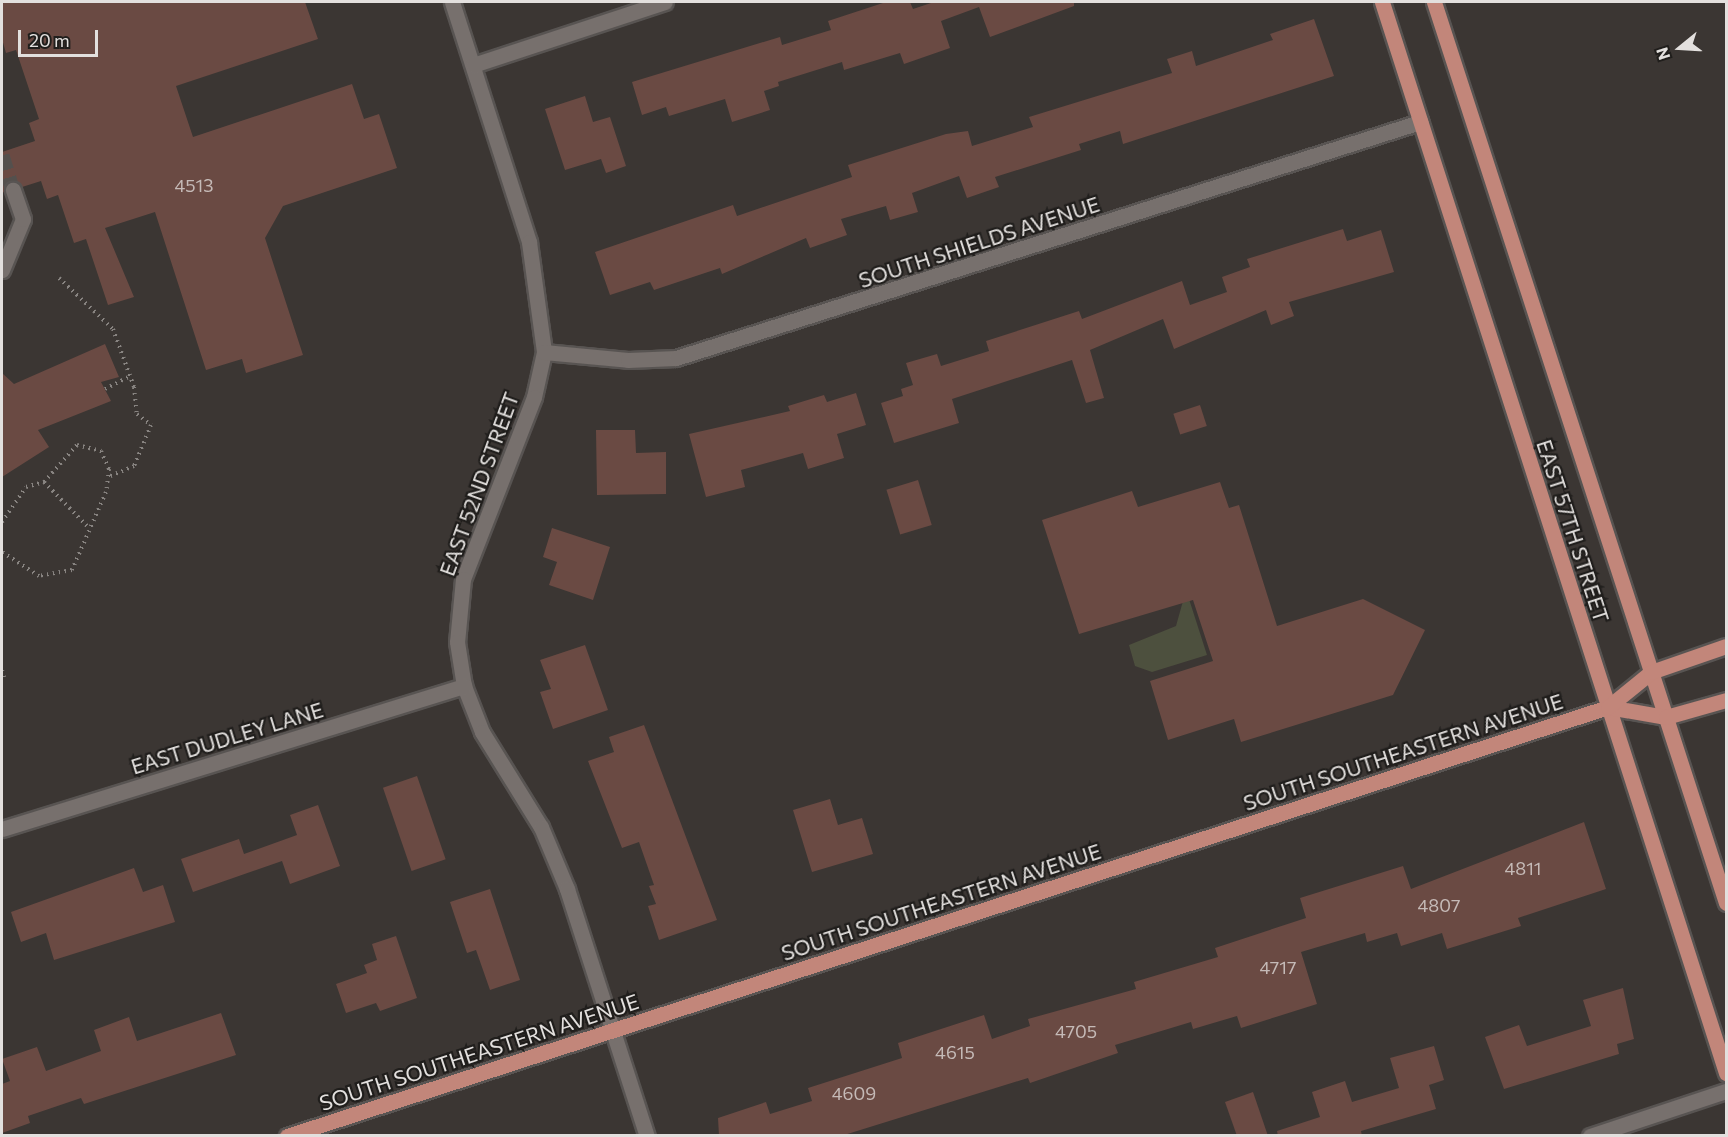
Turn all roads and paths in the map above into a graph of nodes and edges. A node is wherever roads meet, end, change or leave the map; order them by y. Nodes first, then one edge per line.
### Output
1 (452, 2) edge
2 (665, 2) edge
3 (1382, 2) edge
4 (1434, 2) edge
5 (473, 65) junction
6 (1420, 122) junction
7 (13, 190) tunnel mouth
8 (2, 270) edge
9 (59, 278) dead end
10 (544, 352) junction
11 (130, 376) junction
12 (105, 389) dead end
13 (108, 477) junction
14 (44, 482) junction
15 (2, 522) edge
16 (89, 528) junction
17 (2, 552) edge
18 (1726, 646) edge
19 (2, 670) edge
20 (1651, 672) junction
21 (4, 678) dead end
22 (464, 686) junction
23 (1726, 700) edge
24 (1608, 707) junction
25 (1666, 717) junction
26 (2, 829) edge
27 (1726, 903) edge
28 (614, 1031) junction
29 (1726, 1072) edge
30 (1726, 1091) edge
31 (287, 1136) edge
32 (647, 1136) edge
33 (1590, 1136) edge

1 - 5 street, EAST 52ND STREET
2 - 5 street
3 - 6 main road, EAST 57TH STREET
4 - 20 main road, EAST 57TH STREET
5 - 10 street, EAST 52ND STREET
6 - 10 street, SOUTH SHIELDS AVENUE
6 - 24 main road, EAST 57TH STREET
7 - 8 street
9 - 11 path
10 - 22 street, EAST 52ND STREET
11 - 12 path
11 - 13 path
13 - 14 path
13 - 16 path
14 - 15 path
14 - 16 path
16 - 17 path
18 - 20 main road, SOUTH SOUTHEASTERN AVENUE
19 - 21 path
20 - 24 main road, SOUTH SOUTHEASTERN AVENUE
20 - 25 main road, EAST 57TH STREET
22 - 26 street, EAST DUDLEY LANE
22 - 28 street, EAST 52ND STREET
23 - 25 main road, SOUTH SOUTHEASTERN AVENUE
24 - 25 main road, SOUTH SOUTHEASTERN AVENUE
24 - 28 main road, SOUTH SOUTHEASTERN AVENUE
24 - 29 main road, EAST 57TH STREET
25 - 27 main road, EAST 57TH STREET
28 - 31 main road, SOUTH SOUTHEASTERN AVENUE
28 - 32 street, EAST 52ND STREET
30 - 33 street

